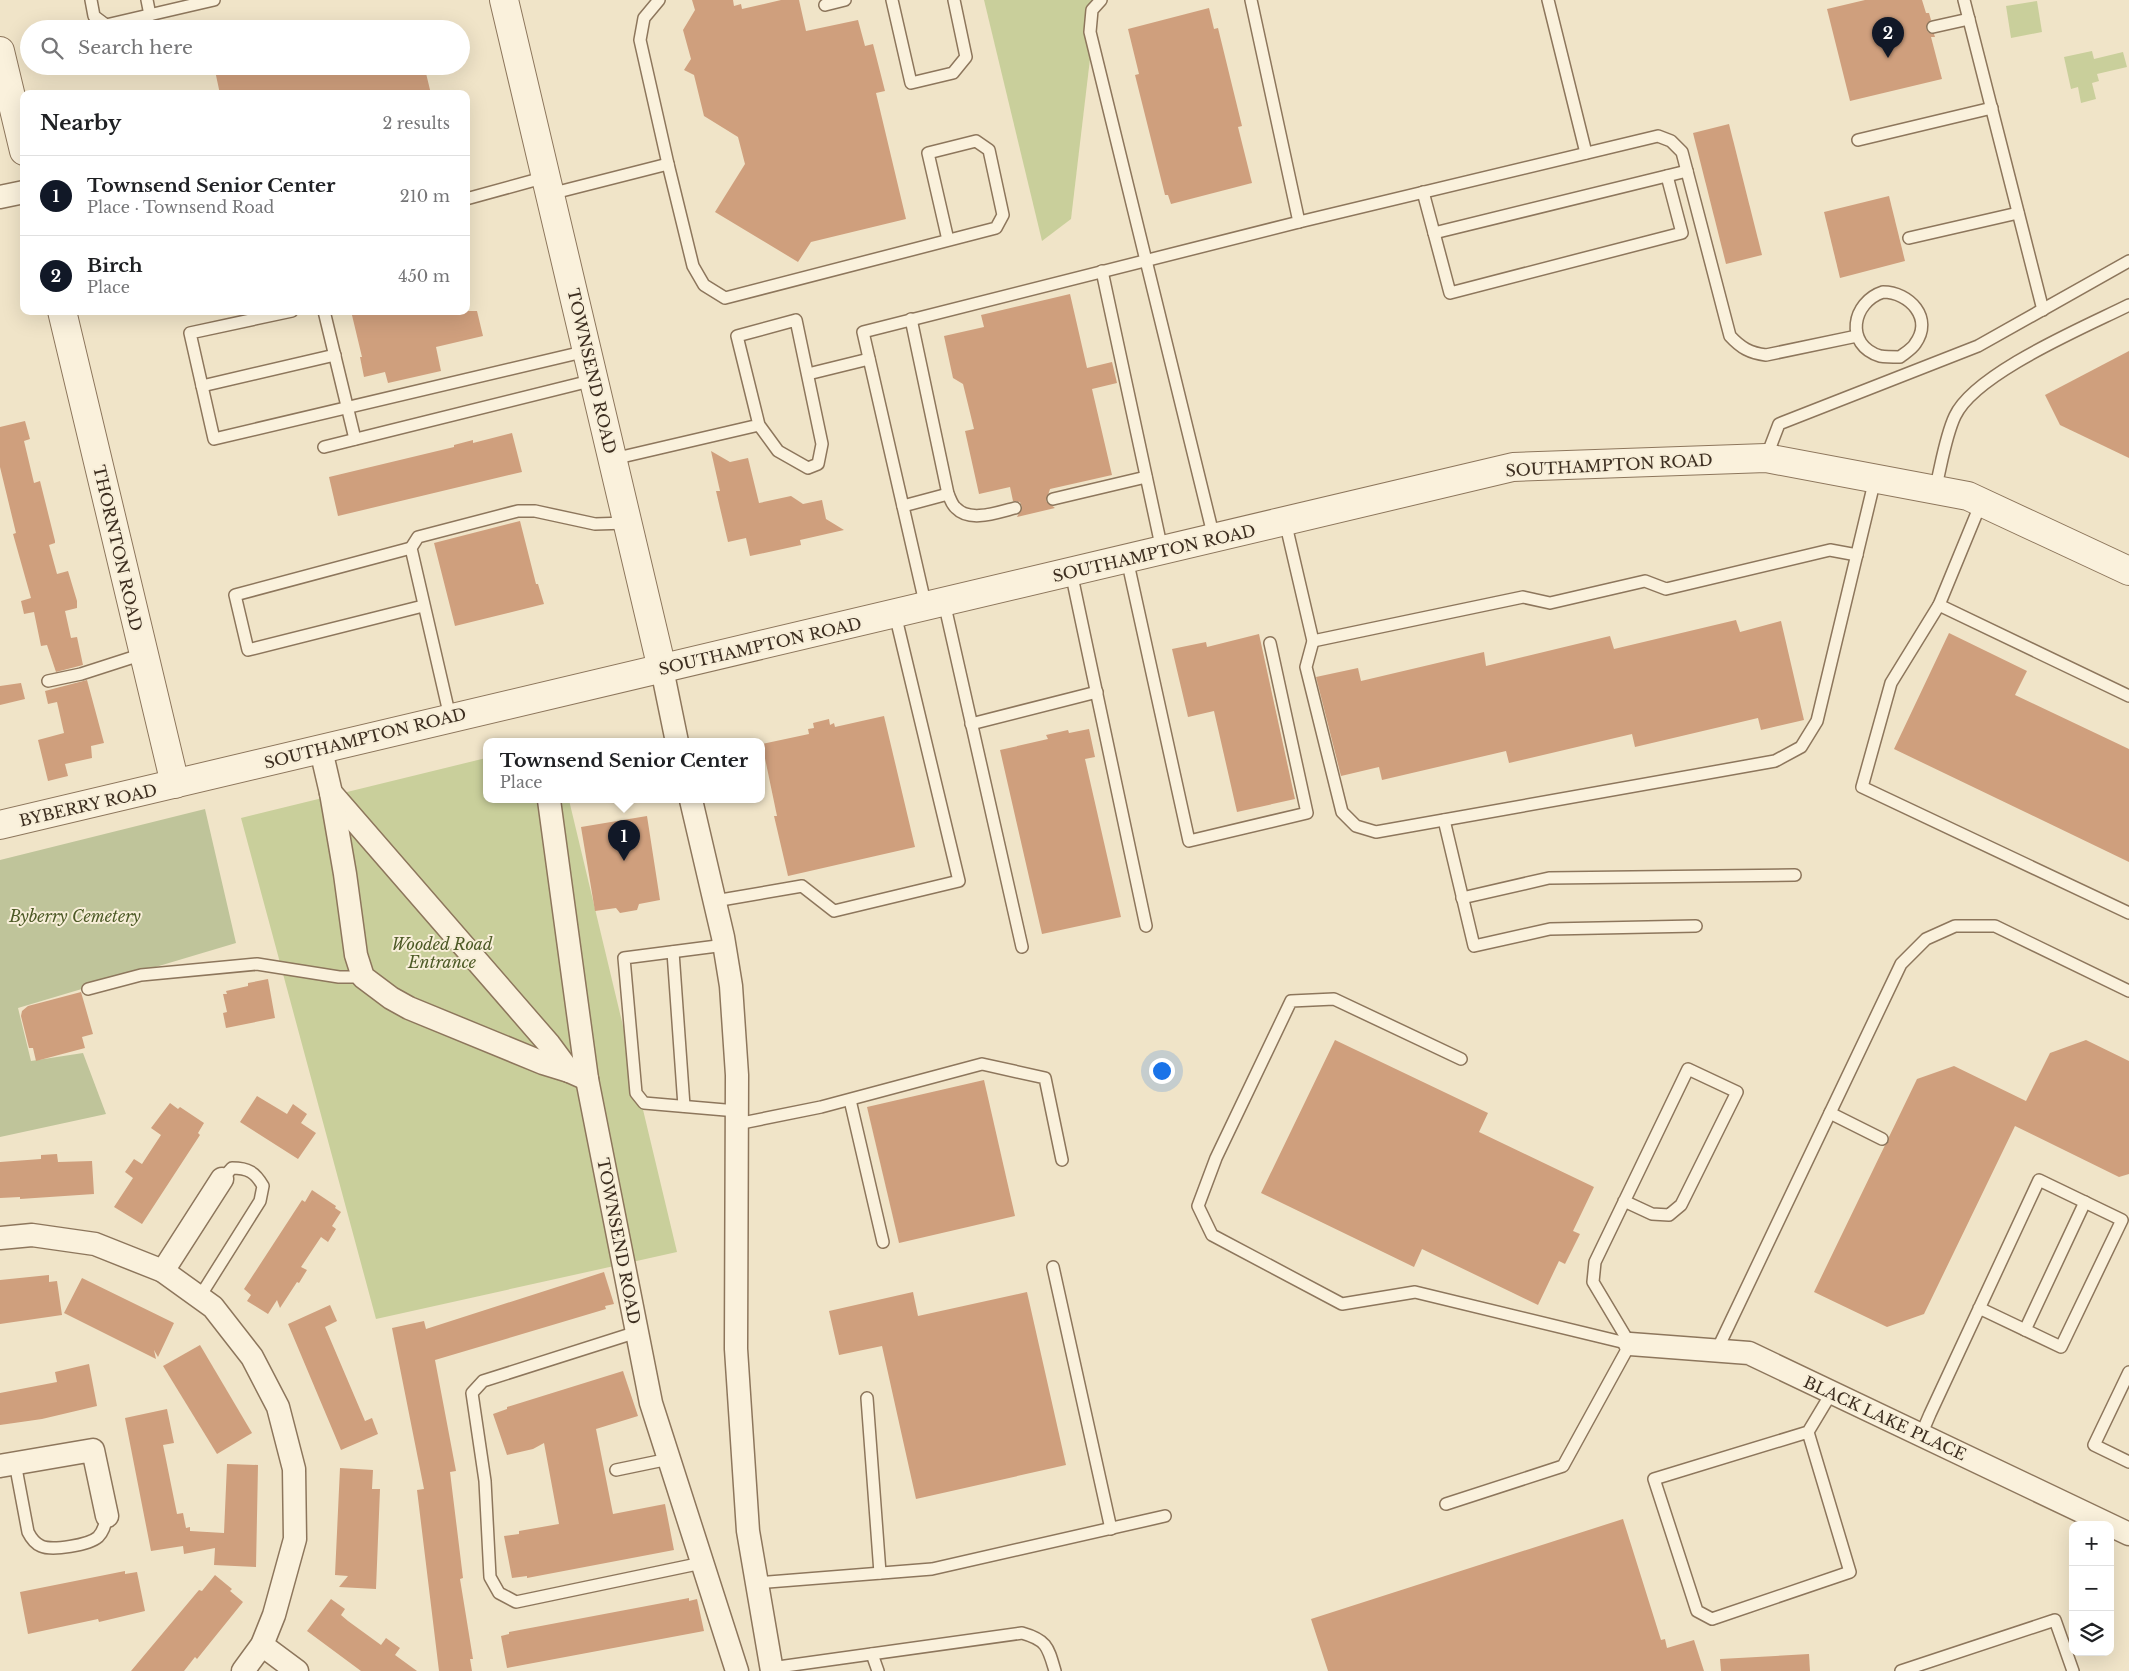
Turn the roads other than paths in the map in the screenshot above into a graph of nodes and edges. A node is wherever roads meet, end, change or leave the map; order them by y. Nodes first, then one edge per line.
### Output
1 (90, 0) edge
2 (147, 0) edge
3 (214, 0) edge
4 (504, 0) edge
5 (659, 0) edge
6 (845, 0) edge
7 (892, 0) edge
8 (954, 0) edge
9 (1102, 0) edge
10 (1251, 0) edge
11 (1548, 0) edge
12 (1964, 0) edge
13 (825, 5) dead end
14 (150, 15) junction
15 (1969, 19) junction
16 (99, 20) edge
17 (128, 20) edge
18 (1933, 27) dead end
19 (0, 51) edge
20 (1992, 108) junction
21 (20, 134) edge
22 (1858, 140) dead end
23 (1586, 153) junction
24 (668, 164) junction
25 (1687, 171) junction
26 (1667, 176) junction
27 (548, 186) junction
28 (1423, 192) junction
29 (20, 193) edge
30 (0, 198) edge
31 (470, 198) edge
32 (2018, 213) junction
33 (1299, 222) junction
34 (1434, 233) junction
35 (1909, 238) dead end
36 (948, 240) junction
37 (1145, 260) junction
38 (2129, 261) edge
39 (1102, 271) junction
40 (2129, 305) edge
41 (2043, 310) junction
42 (63, 315) edge
43 (274, 315) edge
44 (325, 315) edge
45 (911, 319) junction
46 (1857, 336) junction
47 (587, 351) junction
48 (335, 355) junction
49 (1900, 357) junction
50 (869, 359) junction
51 (808, 374) junction
52 (1907, 374) junction
53 (594, 380) junction
54 (202, 386) junction
55 (347, 407) junction
56 (759, 425) junction
57 (355, 439) junction
58 (324, 447) dead end
59 (1766, 458) junction
60 (613, 459) junction
61 (1146, 477) junction
62 (1875, 479) junction
63 (1935, 490) junction
64 (948, 494) junction
65 (1053, 499) dead end
66 (1981, 503) junction
67 (902, 506) junction
68 (1015, 508) dead end
69 (1285, 521) junction
70 (629, 523) junction
71 (1214, 538) junction
72 (411, 548) junction
73 (1162, 550) junction
74 (1857, 555) junction
75 (1127, 559) junction
76 (2129, 571) edge
77 (1071, 572) junction
78 (1939, 604) junction
79 (935, 605) junction
80 (423, 606) junction
81 (895, 614) junction
82 (1313, 641) junction
83 (1270, 643) dead end
84 (144, 654) junction
85 (662, 669) junction
86 (48, 681) dead end
87 (1096, 692) junction
88 (2129, 696) edge
89 (450, 717) junction
90 (971, 724) junction
91 (676, 738) edge
92 (321, 750) junction
93 (175, 784) junction
94 (331, 792) junction
95 (549, 803) edge
96 (692, 803) edge
97 (1444, 820) junction
98 (0, 825) edge
99 (1795, 875) dead end
100 (1462, 898) junction
101 (715, 901) junction
102 (2129, 913) edge
103 (1146, 926) dead end
104 (1696, 926) dead end
105 (725, 945) junction
106 (1022, 947) dead end
107 (673, 952) junction
108 (363, 977) junction
109 (88, 989) dead end
110 (2129, 991) edge
111 (1461, 1059) dead end
112 (578, 1075) junction
113 (850, 1100) junction
114 (684, 1106) junction
115 (1830, 1113) junction
116 (738, 1117) junction
117 (1882, 1139) dead end
118 (1062, 1160) dead end
119 (222, 1179) joint
120 (1624, 1202) junction
121 (2085, 1202) junction
122 (0, 1238) edge
123 (883, 1242) dead end
124 (1053, 1267) dead end
125 (163, 1271) junction
126 (199, 1298) junction
127 (1979, 1308) junction
128 (2025, 1330) junction
129 (637, 1332) junction
130 (1630, 1344) junction
131 (1717, 1350) junction
132 (2129, 1372) edge
133 (1832, 1392) junction
134 (867, 1398) dead end
135 (1808, 1432) junction
136 (1921, 1435) junction
137 (669, 1458) junction
138 (2129, 1462) edge
139 (7, 1464) edge
140 (616, 1470) dead end
141 (1446, 1504) dead end
142 (107, 1516) joint
143 (1164, 1516) dead end
144 (1110, 1528) junction
145 (2129, 1534) edge
146 (702, 1563) junction
147 (880, 1573) junction
148 (757, 1583) junction
149 (262, 1645) junction
150 (872, 1654) junction
151 (772, 1670) edge
152 (2070, 1670) edge
153 (243, 1671) edge
154 (297, 1671) edge
155 (737, 1671) edge
156 (744, 1671) edge
157 (878, 1671) edge
158 (1055, 1671) edge
159 (1902, 1671) edge

1 - 16 lane
2 - 14 lane
3 - 14 lane
4 - 27 street, TOWNSEND ROAD
5 - 24 lane
6 - 13 lane
7 - 8 lane
9 - 37 lane
10 - 33 lane
11 - 23 lane
12 - 15 lane
14 - 17 lane
15 - 18 lane
15 - 20 lane
19 - 21 street
20 - 22 lane
20 - 32 lane
23 - 25 lane
23 - 28 lane
24 - 27 lane
24 - 36 lane
25 - 26 lane
25 - 46 lane
26 - 34 lane
26 - 34 lane
27 - 31 lane
27 - 47 street, TOWNSEND ROAD
28 - 33 lane
28 - 34 lane
29 - 30 street
32 - 35 lane
32 - 41 lane
33 - 37 lane
36 - 36 lane
37 - 39 lane
37 - 71 lane
38 - 41 lane
39 - 45 lane
39 - 61 lane
40 - 63 lane
41 - 52 lane
42 - 84 street, THORNTON ROAD
43 - 54 lane
44 - 48 lane
45 - 50 lane
45 - 64 lane
46 - 49 lane
46 - 49 lane
47 - 53 street, TOWNSEND ROAD
47 - 55 lane
48 - 54 lane
48 - 55 lane
49 - 52 lane
50 - 51 lane
50 - 67 lane
51 - 56 lane
51 - 56 lane
52 - 59 lane
53 - 57 lane
53 - 60 street, TOWNSEND ROAD
54 - 55 lane
55 - 57 lane
56 - 60 lane
57 - 58 lane
59 - 62 street, SOUTHAMPTON ROAD
59 - 69 street, SOUTHAMPTON ROAD
60 - 70 street, TOWNSEND ROAD
61 - 65 lane
61 - 73 lane
62 - 63 street, SOUTHAMPTON ROAD
62 - 74 lane
63 - 66 street, SOUTHAMPTON ROAD
64 - 67 lane
64 - 68 lane
66 - 76 street, SOUTHAMPTON ROAD
66 - 78 lane
67 - 79 lane
69 - 71 street, SOUTHAMPTON ROAD
69 - 82 lane
70 - 72 lane
70 - 85 street, TOWNSEND ROAD
71 - 73 street, SOUTHAMPTON ROAD
72 - 80 lane
72 - 80 lane
73 - 75 street, SOUTHAMPTON ROAD
74 - 82 lane
74 - 97 lane
75 - 77 street, SOUTHAMPTON ROAD
75 - 83 lane
77 - 79 street, SOUTHAMPTON ROAD
77 - 87 lane
78 - 88 lane
78 - 102 lane
79 - 81 street, SOUTHAMPTON ROAD
79 - 90 lane
80 - 89 lane
81 - 85 street, SOUTHAMPTON ROAD
81 - 101 lane
82 - 97 lane
84 - 86 lane
84 - 93 street, THORNTON ROAD
85 - 89 street, SOUTHAMPTON ROAD
85 - 91 street, TOWNSEND ROAD
87 - 90 lane
87 - 103 lane
89 - 92 street, SOUTHAMPTON ROAD
90 - 106 lane
92 - 93 street, SOUTHAMPTON ROAD
92 - 94 street
93 - 98 street, BYBERRY ROAD
94 - 108 street
94 - 112 street
95 - 112 street, TOWNSEND ROAD
96 - 101 street
97 - 100 lane
99 - 100 lane
100 - 104 lane
101 - 105 street
105 - 107 lane
105 - 116 street
107 - 114 lane
107 - 114 lane
108 - 109 lane
108 - 112 street
110 - 115 lane
111 - 130 lane
112 - 129 street, TOWNSEND ROAD
113 - 116 lane
113 - 118 lane
113 - 123 lane
114 - 116 lane
115 - 117 lane
115 - 131 lane
116 - 148 street
119 - 125 street
119 - 126 lane
120 - 120 lane
120 - 130 lane
121 - 127 lane
121 - 128 lane
121 - 128 lane
122 - 125 street
124 - 144 lane
125 - 126 street
126 - 149 street
127 - 128 lane
127 - 136 lane
129 - 137 street, TOWNSEND ROAD
129 - 146 lane
130 - 131 street, BLACK LAKE PLACE
130 - 141 lane
131 - 133 street, BLACK LAKE PLACE
132 - 138 lane
133 - 135 lane
133 - 136 street, BLACK LAKE PLACE
134 - 147 lane
135 - 135 lane
136 - 145 street, BLACK LAKE PLACE
137 - 140 lane
137 - 146 street, TOWNSEND ROAD
139 - 142 street
139 - 142 lane
143 - 144 lane
144 - 147 lane
146 - 155 street, TOWNSEND ROAD
147 - 148 lane
148 - 151 street
149 - 153 street
149 - 154 street
150 - 151 lane
150 - 157 lane
150 - 158 lane
151 - 156 street
152 - 159 lane

